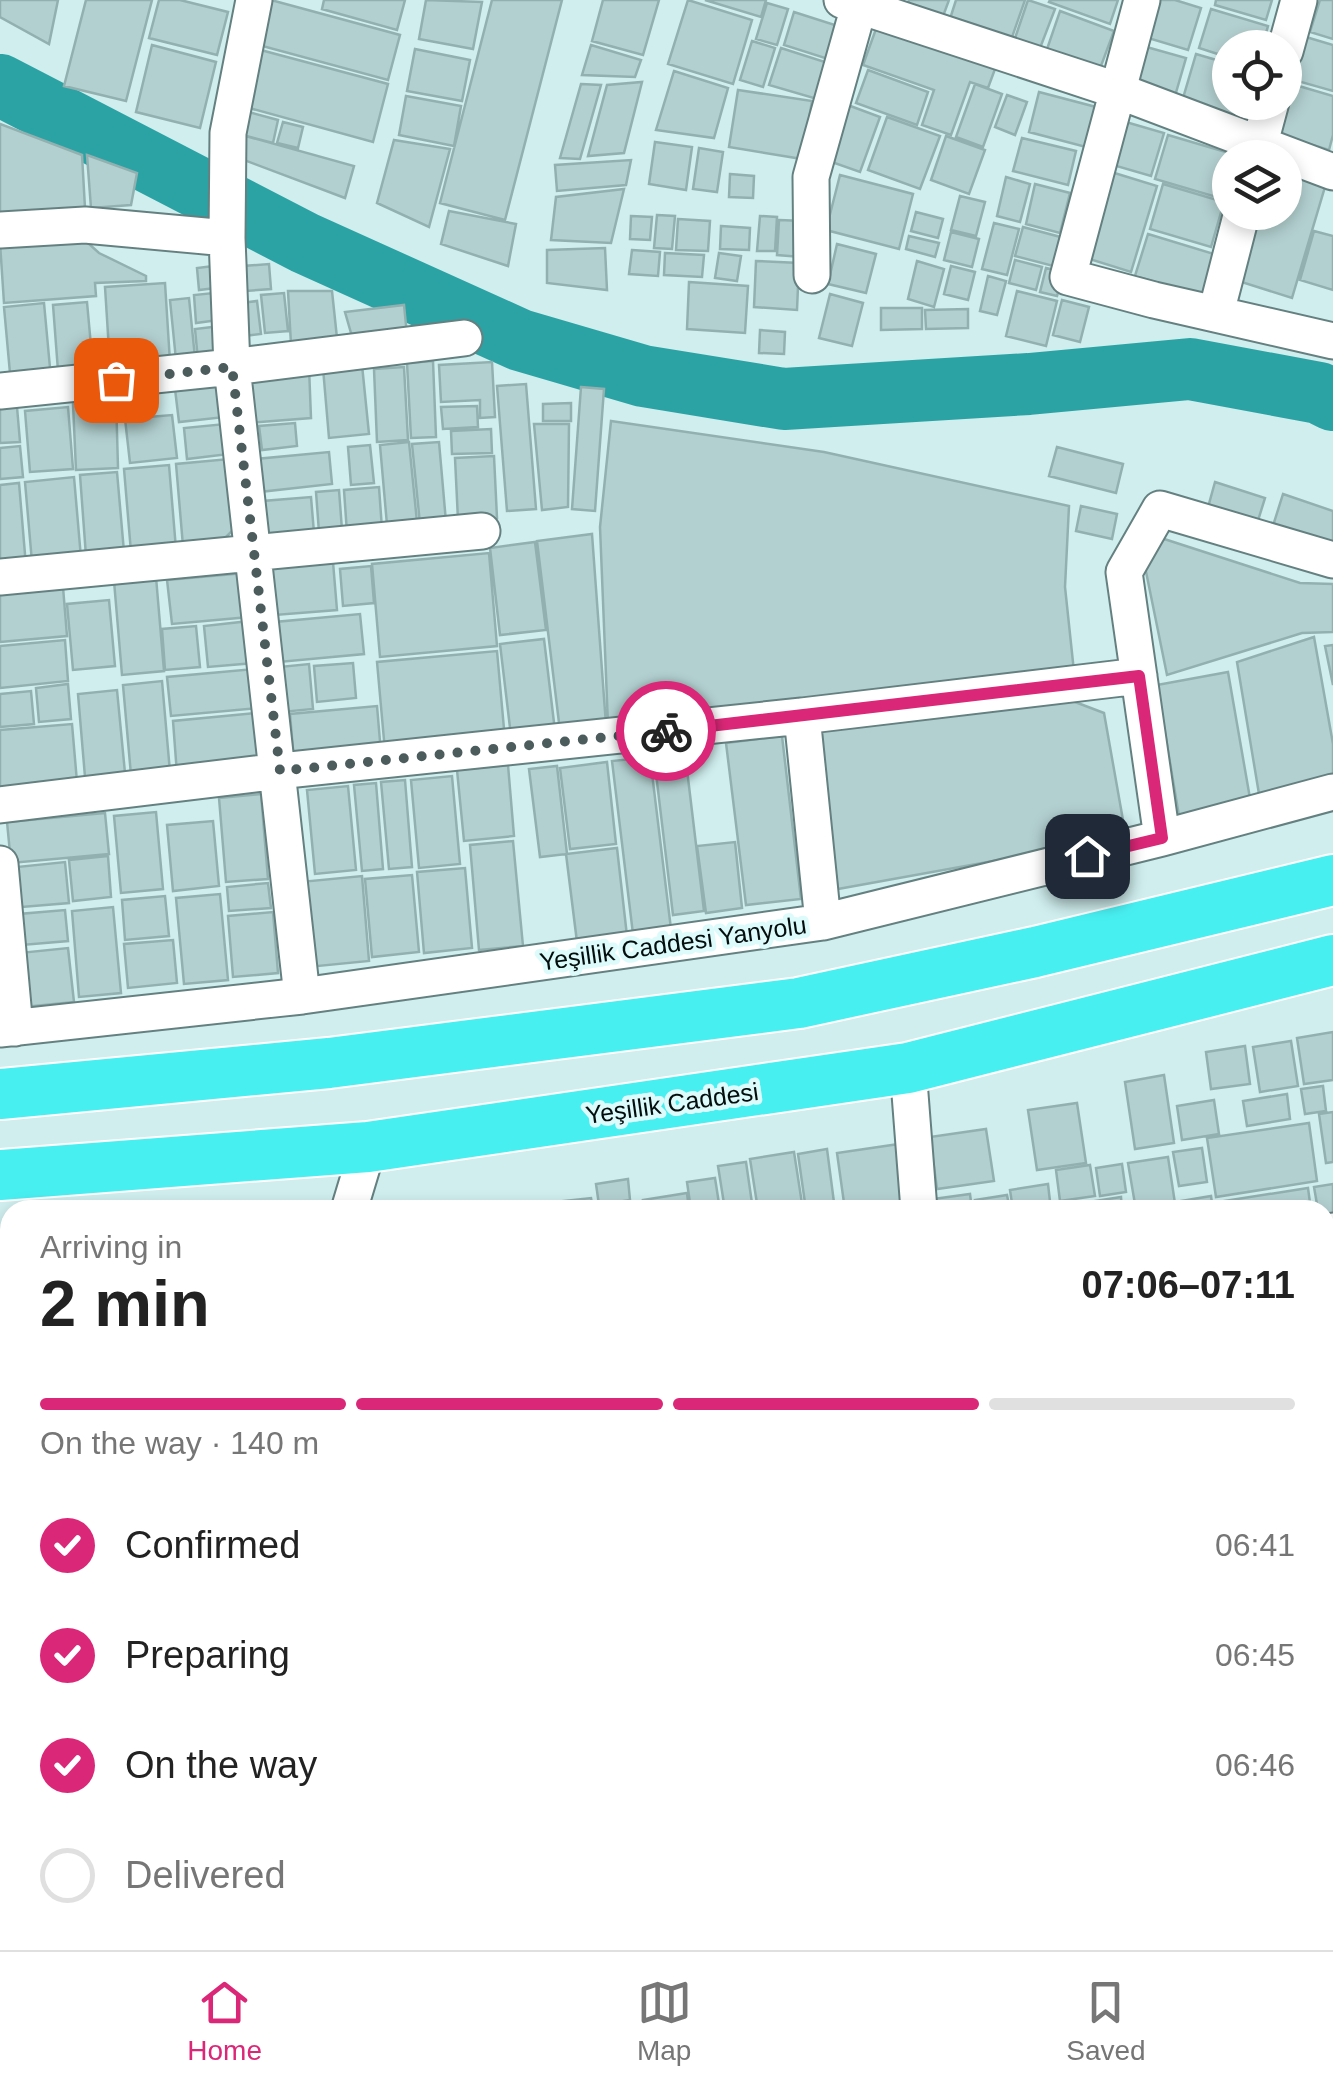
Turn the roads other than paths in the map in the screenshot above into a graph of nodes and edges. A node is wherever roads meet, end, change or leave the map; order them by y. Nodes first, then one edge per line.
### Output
1 (254, 0) edge
2 (1142, 0) edge
3 (1299, 0) edge
4 (850, 3) edge
5 (1291, 30) edge
6 (1116, 90) junction
7 (1230, 140) edge
8 (1302, 164) edge
9 (1333, 172) edge
10 (0, 230) edge
11 (1237, 230) edge
12 (227, 238) junction
13 (812, 275) dead end
14 (1216, 313) junction
15 (464, 338) dead end
16 (1333, 341) edge
17 (232, 367) junction
18 (0, 392) edge
19 (482, 531) dead end
20 (255, 553) junction
21 (1333, 560) edge
22 (0, 577) edge
23 (1139, 676) junction
24 (802, 716) junction
25 (280, 771) junction
26 (1333, 792) edge
27 (0, 805) edge
28 (1162, 838) junction
29 (0, 864) edge
30 (1333, 880) edge
31 (823, 922) junction
32 (1333, 960) edge
33 (302, 996) junction
34 (7, 1029) edge
35 (908, 1068) junction
36 (0, 1094) edge
37 (368, 1147) junction
38 (0, 1176) edge
39 (352, 1200) edge
40 (917, 1200) edge

1 - 12 street
2 - 6 street
3 - 5 street
4 - 6 street
4 - 13 street
6 - 7 street
6 - 14 street
8 - 9 street
10 - 12 street
11 - 14 street
12 - 17 street
14 - 16 street
15 - 17 street
17 - 18 street
17 - 20 street
19 - 20 street
20 - 22 street
20 - 25 street
21 - 23 street
23 - 24 street
23 - 28 street
24 - 25 street
24 - 31 street
25 - 27 street
25 - 33 street
26 - 28 street, Yeşillik Caddesi Yanyolu
28 - 31 street, Yeşillik Caddesi Yanyolu
29 - 34 street
30 - 36 highway
31 - 33 street, Yeşillik Caddesi Yanyolu
32 - 35 highway, Yeşillik Caddesi
33 - 34 street, Yeşillik Caddesi Yanyolu
35 - 37 highway, Yeşillik Caddesi
35 - 40 street
37 - 38 highway, Yeşillik Caddesi
37 - 39 street

